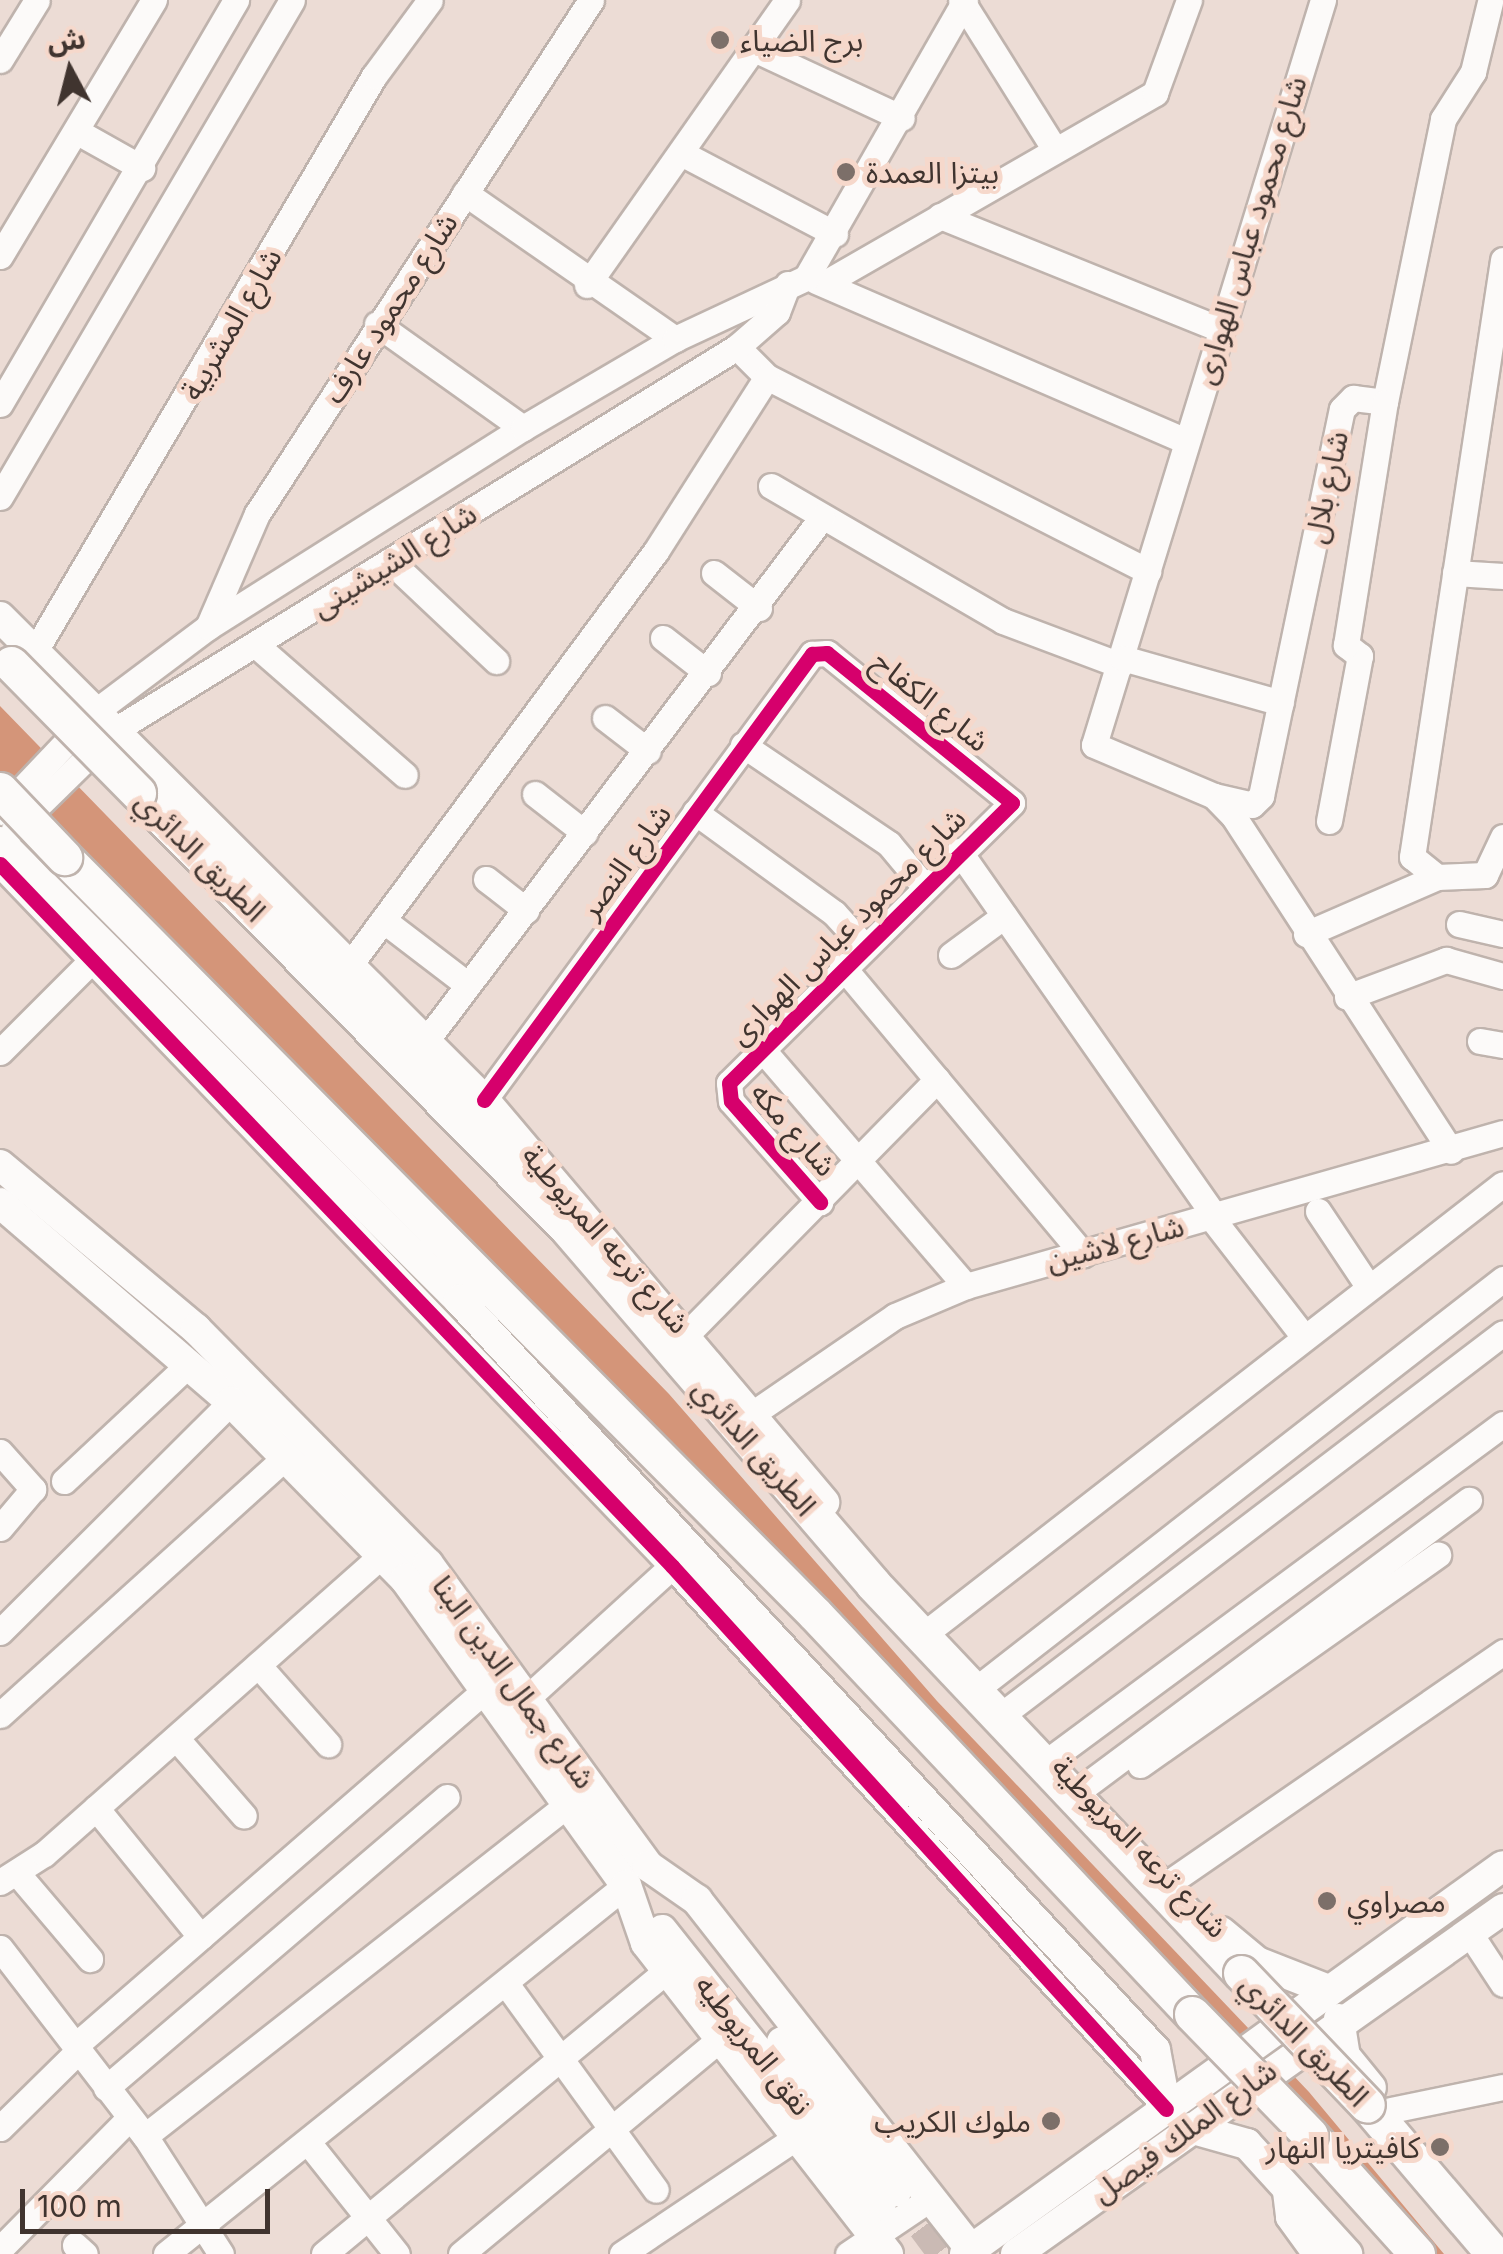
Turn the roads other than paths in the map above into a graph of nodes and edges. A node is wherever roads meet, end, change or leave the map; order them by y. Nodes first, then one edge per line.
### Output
1 (37, 0) edge
2 (154, 0) edge
3 (236, 0) edge
4 (292, 0) edge
5 (430, 0) edge
6 (591, 0) edge
7 (787, 0) edge
8 (1189, 0) edge
9 (1323, 0) edge
10 (963, 1) edge
11 (1490, 2) edge
12 (754, 49) junction
13 (0, 60) edge
14 (902, 118) junction
15 (76, 131) junction
16 (1054, 148) junction
17 (680, 153) junction
18 (142, 168) junction
19 (466, 193) junction
20 (940, 216) junction
21 (835, 234) junction
22 (0, 256) edge
23 (1503, 260) edge
24 (806, 282) junction
25 (587, 284) junction
26 (378, 324) junction
27 (1217, 328) junction
28 (676, 338) junction
29 (737, 347) junction
30 (767, 377) junction
31 (1386, 402) junction
32 (0, 404) edge
33 (522, 428) junction
34 (1186, 441) junction
35 (770, 486) dead end
36 (0, 498) edge
37 (822, 517) junction
38 (390, 561) junction
39 (1148, 571) junction
40 (714, 573) dead end
41 (1456, 573) junction
42 (1503, 576) edge
43 (759, 608) junction
44 (0, 617) edge
45 (208, 626) junction
46 (663, 638) dead end
47 (256, 646) junction
48 (35, 651) junction
49 (0, 654) edge
50 (812, 654) joint
51 (496, 661) dead end
52 (1121, 661) junction
53 (708, 673) junction
54 (126, 688) junction
55 (1281, 702) junction
56 (146, 711) junction
57 (605, 718) dead end
58 (100, 725) junction
59 (743, 746) junction
60 (648, 751) junction
61 (405, 775) dead end
62 (0, 790) edge
63 (535, 794) dead end
64 (1214, 796) junction
65 (1012, 803) joint
66 (695, 812) junction
67 (1328, 821) dead end
68 (585, 832) junction
69 (2, 833) edge
70 (1503, 837) edge
71 (959, 851) junction
72 (0, 864) edge
73 (1437, 877) junction
74 (486, 879) dead end
75 (924, 886) junction
76 (526, 910) junction
77 (1004, 916) junction
78 (384, 920) junction
79 (1459, 924) dead end
80 (1306, 934) junction
81 (1503, 934) edge
82 (864, 946) junction
83 (950, 955) dead end
84 (95, 957) junction
85 (349, 966) junction
86 (842, 966) junction
87 (1503, 976) edge
88 (468, 985) junction
89 (1347, 997) junction
90 (425, 1042) junction
91 (761, 1048) junction
92 (0, 1052) edge
93 (937, 1080) junction
94 (726, 1092) joint
95 (484, 1100) junction
96 (1503, 1133) edge
97 (1451, 1151) junction
98 (859, 1156) junction
99 (0, 1165) edge
100 (1503, 1184) edge
101 (820, 1202) junction
102 (0, 1204) edge
103 (1318, 1211) dead end
104 (1213, 1218) junction
105 (1083, 1254) junction
106 (1503, 1280) edge
107 (966, 1286) junction
108 (1368, 1286) junction
109 (689, 1332) junction
110 (1503, 1333) edge
111 (1304, 1336) junction
112 (188, 1365) junction
113 (231, 1402) junction
114 (752, 1414) junction
115 (1503, 1424) edge
116 (0, 1452) edge
117 (286, 1457) junction
118 (595, 1467) junction
119 (64, 1481) dead end
120 (1469, 1500) dead end
121 (0, 1528) edge
122 (383, 1554) junction
123 (1438, 1555) dead end
124 (672, 1566) junction
125 (932, 1628) junction
126 (0, 1632) edge
127 (1503, 1652) edge
128 (258, 1664) junction
129 (984, 1683) junction
130 (484, 1691) junction
131 (527, 1698) junction
132 (1008, 1710) junction
133 (0, 1715) edge
134 (176, 1738) junction
135 (328, 1744) dead end
136 (1053, 1757) junction
137 (1086, 1794) junction
138 (447, 1797) dead end
139 (567, 1805) junction
140 (96, 1808) junction
141 (244, 1816) dead end
142 (1503, 1866) edge
143 (637, 1876) junction
144 (8, 1878) edge
145 (1170, 1882) junction
146 (1503, 1909) edge
147 (1469, 1932) junction
148 (201, 1937) junction
149 (2, 1956) edge
150 (90, 1959) dead end
151 (667, 1970) junction
152 (1503, 1984) edge
153 (507, 1985) junction
154 (1326, 1989) junction
155 (1329, 2026) junction
156 (720, 2039) junction
157 (77, 2047) junction
158 (561, 2058) junction
159 (1503, 2087) edge
160 (106, 2088) junction
161 (1391, 2110) junction
162 (1178, 2118) junction
163 (137, 2127) junction
164 (0, 2128) edge
165 (612, 2128) junction
166 (798, 2137) junction
167 (311, 2146) junction
168 (1284, 2183) junction
169 (656, 2190) dead end
170 (931, 2198) junction
171 (888, 2199) tunnel mouth
172 (368, 2218) junction
173 (205, 2226) junction
174 (1503, 2242) edge
175 (882, 2246) edge
176 (0, 2249) edge
177 (968, 2252) edge
178 (166, 2254) edge
179 (221, 2254) edge
180 (324, 2254) edge
181 (398, 2254) edge
182 (462, 2254) edge
183 (622, 2254) edge
184 (848, 2254) edge
185 (1016, 2254) edge
186 (1315, 2254) edge
187 (1348, 2254) edge
188 (1417, 2254) edge
189 (1494, 2254) edge

1 - 13 street
2 - 15 street
3 - 18 street
4 - 36 street
5 - 48 street, شارع المشربية
6 - 19 street, شارع محمود عارف
7 - 12 street
8 - 16 street
9 - 27 street, شارع محمود عباس الهوارى
10 - 14 street, شارع الشيشينى
10 - 16 street, شارع الشيشينى
11 - 31 street, شارع بلال
12 - 14 street
12 - 17 street
14 - 21 street, شارع الشيشينى
15 - 18 street
15 - 22 street
16 - 20 street
17 - 21 street
17 - 25 street
18 - 32 street
19 - 25 street
19 - 26 street, شارع محمود عارف
20 - 24 street
20 - 27 street
21 - 24 street, شارع الشيشينى
23 - 41 street
24 - 28 street, شارع الشيشينى
24 - 29 street, شارع الشيشينى
24 - 34 street
25 - 28 street
26 - 33 street
26 - 45 street, شارع محمود عارف
27 - 34 street, شارع محمود عباس الهوارى
28 - 33 street, شارع الشيشينى
29 - 30 street
29 - 38 street, شارع الشيشينى
30 - 39 street
30 - 78 street
31 - 55 street, شارع بلال
31 - 67 street
33 - 45 street, شارع الشيشينى
34 - 39 street, شارع محمود عباس الهوارى
35 - 37 street
37 - 43 street
37 - 52 street
38 - 47 street, شارع الشيشينى
38 - 51 street
39 - 52 street, شارع محمود عباس الهوارى
40 - 43 street
41 - 42 street
41 - 73 street
43 - 53 street
44 - 48 main road, شارع ترعه المريوطية
45 - 54 street, شارع الشيشينى
46 - 53 street
47 - 56 street, شارع الشيشينى
47 - 61 street
48 - 58 main road, شارع ترعه المريوطية
49 - 189 highway, الطريق الدائري, bridge
50 - 59 street, شارع النصر
50 - 65 street, شارع الكفاح
52 - 55 street
52 - 64 street, شارع محمود عباس الهوارى
53 - 60 street
54 - 56 street
54 - 58 street, شارع الشيشينى
55 - 64 street, شارع بلال
56 - 58 street, شارع الشيشينى
57 - 60 street
58 - 69 street, شارع الشيشينى, bridge
58 - 85 main road, شارع ترعه المريوطية
59 - 66 street, شارع النصر
59 - 75 street
60 - 68 street
62 - 188 highway, الطريق الدائري, bridge
63 - 68 street
64 - 80 street
65 - 71 street, شارع محمود عباس الهوارى
66 - 82 street
66 - 95 street, شارع النصر
68 - 76 street
69 - 118 main road
70 - 73 street
71 - 75 street, شارع محمود عباس الهوارى
71 - 77 street
72 - 84 street
73 - 80 street
74 - 76 street
75 - 82 street, شارع محمود عباس الهوارى
76 - 88 street
77 - 83 street
77 - 104 street
78 - 85 street
78 - 88 street
79 - 81 street
80 - 89 street
82 - 86 street, شارع محمود عباس الهوارى
84 - 92 street
84 - 118 street
85 - 90 main road, شارع ترعه المريوطية
86 - 91 street, شارع محمود عباس الهوارى
86 - 93 street
87 - 89 street
88 - 90 street
89 - 97 street
90 - 95 main road, شارع ترعه المريوطية
91 - 94 street, شارع محمود عباس الهوارى
91 - 98 street
93 - 98 street
93 - 105 street
94 - 101 street, شارع مكه
95 - 109 main road, شارع ترعه المريوطية
96 - 97 street, شارع لاشين
97 - 104 street, شارع لاشين
98 - 101 street
98 - 107 street
99 - 131 main road, شارع جمال الدين البنا
100 - 108 street
101 - 109 street
102 - 112 main road, شارع جمال الدين البنا
103 - 108 street
104 - 105 street, شارع لاشين
104 - 111 street
105 - 107 street, شارع لاشين
106 - 129 street
107 - 114 street, شارع لاشين
108 - 111 street
109 - 114 main road, شارع ترعه المريوطية
110 - 132 street
111 - 125 street
112 - 113 main road, شارع جمال الدين البنا
112 - 119 street
113 - 117 main road, شارع جمال الدين البنا
113 - 126 street
114 - 125 main road, شارع ترعه المريوطية
115 - 136 street
116 - 121 street
117 - 122 main road, شارع جمال الدين البنا
117 - 133 street
118 - 124 street
118 - 162 main road
120 - 137 street
122 - 128 street
122 - 130 main road, شارع جمال الدين البنا
123 - 137 street
124 - 131 street
124 - 162 street
125 - 129 main road, شارع ترعه المريوطية
127 - 145 street
128 - 134 street
128 - 135 street
129 - 132 main road, شارع ترعه المريوطية
130 - 139 main road, شارع جمال الدين البنا
130 - 148 street
131 - 143 main road, شارع جمال الدين البنا
132 - 136 main road, شارع ترعه المريوطية
134 - 140 street
134 - 141 street
136 - 137 main road, شارع ترعه المريوطية
137 - 145 main road, شارع ترعه المريوطية
138 - 160 street
139 - 143 main road, شارع جمال الدين البنا
139 - 163 street
140 - 144 street
140 - 148 street
142 - 154 main road, شارع الملك فيصل
143 - 151 main road, شارع جمال الدين البنا
143 - 153 street
143 - 170 main road, شارع جمال الدين البنا
143 - 171 main road, نفق المريوطيه
144 - 150 street
145 - 154 main road, شارع ترعه المريوطية
146 - 147 main road, شارع الملك فيصل
147 - 152 street
147 - 155 main road, شارع الملك فيصل
148 - 157 street
149 - 157 street
151 - 156 main road, شارع جمال الدين البنا
151 - 158 street
153 - 158 street
153 - 167 street
154 - 162 main road, شارع الملك فيصل, bridge
155 - 161 main road
155 - 162 main road, شارع الملك فيصل, bridge
156 - 165 street
156 - 166 main road, شارع جمال الدين البنا
157 - 160 street
157 - 164 street
158 - 165 street
158 - 172 street
159 - 161 street
160 - 163 street
161 - 174 main road
162 - 168 main road
162 - 177 main road, شارع الملك فيصل
162 - 185 main road, شارع الملك فيصل
163 - 173 street
163 - 176 street
165 - 169 street
165 - 182 street
166 - 175 main road, شارع جمال الدين البنا
166 - 183 street
167 - 172 street
167 - 173 street
168 - 186 street
168 - 187 main road
170 - 175 street
170 - 177 main road, شارع جمال الدين البنا
172 - 180 street
172 - 181 street
173 - 178 street
173 - 179 street
175 - 184 street

